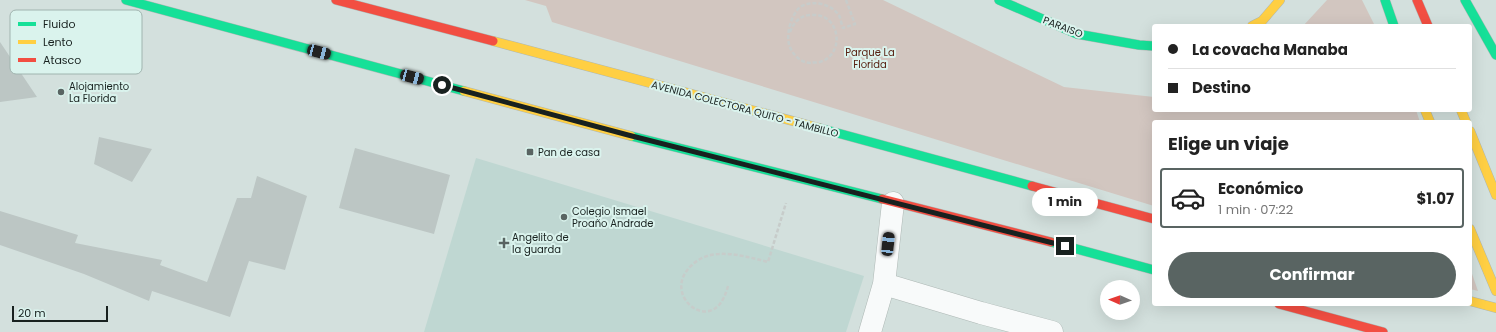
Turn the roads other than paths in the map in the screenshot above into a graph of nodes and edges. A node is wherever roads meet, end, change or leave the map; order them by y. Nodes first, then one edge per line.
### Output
1 (126, 0) edge
2 (336, 0) edge
3 (999, 0) edge
4 (1280, 0) edge
5 (1385, 0) edge
6 (1417, 0) edge
7 (1465, 0) edge
8 (1256, 24) edge
9 (1393, 24) edge
10 (1427, 24) edge
11 (1152, 46) edge
12 (1496, 55) edge
13 (1472, 136) edge
14 (1496, 195) edge
15 (893, 203) junction
16 (1152, 218) edge
17 (1472, 234) edge
18 (1152, 269) edge
19 (884, 284) junction
20 (1496, 291) edge
21 (1472, 302) edge
22 (1286, 306) edge
23 (1496, 308) edge
24 (870, 332) edge
25 (1052, 332) edge
26 (1383, 332) edge

1 - 15 main road
2 - 16 main road, AVENIDA COLECTORA QUITO - TAMBILLO
3 - 11 main road, PARAISO
4 - 8 main road
5 - 9 main road
6 - 10 main road
7 - 12 main road
13 - 14 main road
15 - 18 main road
15 - 19 street
17 - 20 main road
19 - 24 street
19 - 25 street
21 - 23 main road
22 - 26 main road

